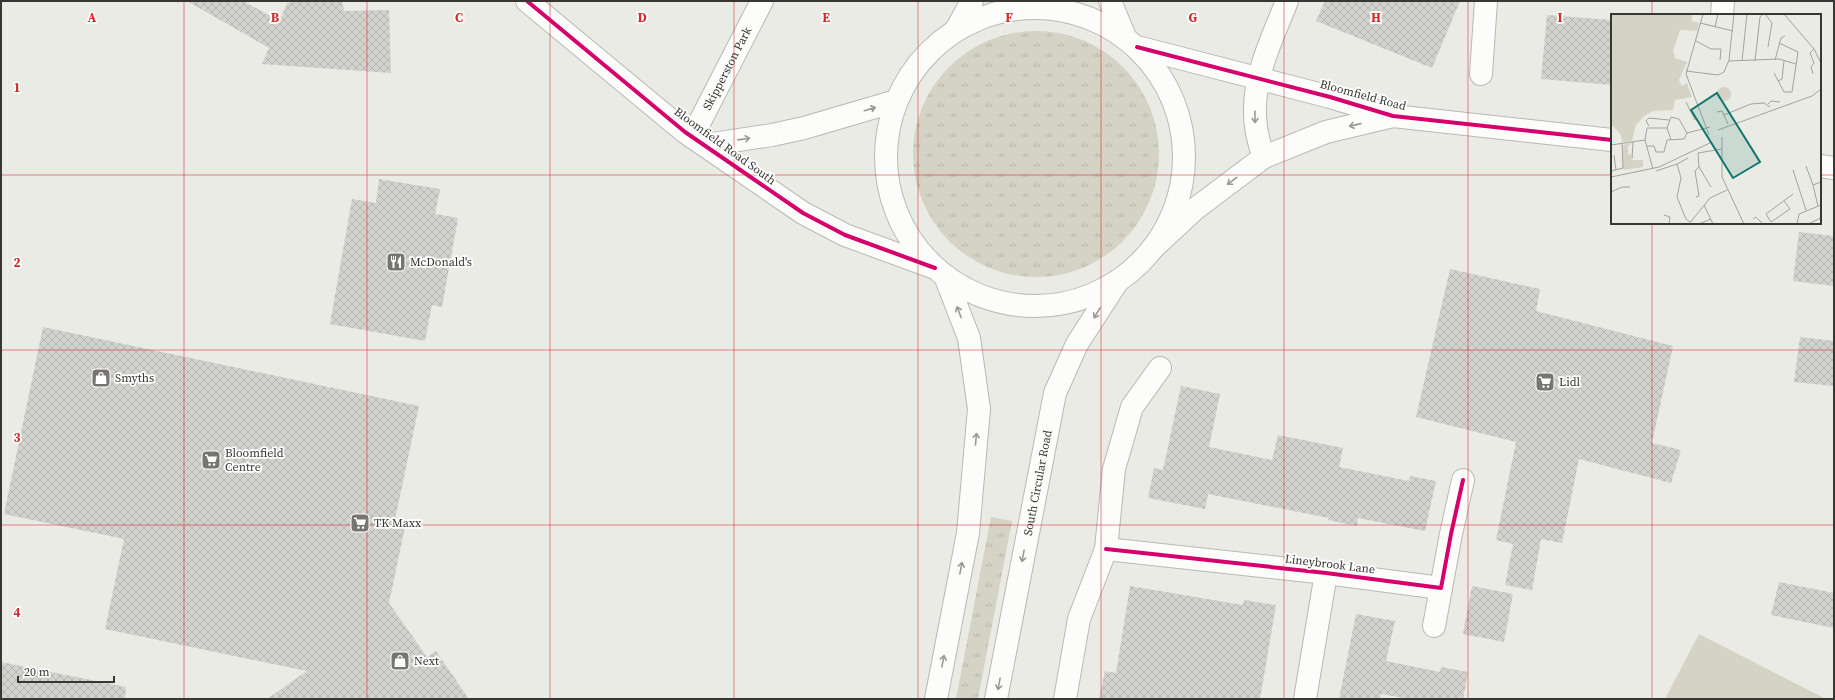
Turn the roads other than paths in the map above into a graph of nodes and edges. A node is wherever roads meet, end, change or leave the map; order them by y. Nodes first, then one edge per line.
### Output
1 (527, 1) edge
2 (762, 1) edge
3 (972, 1) edge
4 (1110, 1) edge
5 (1286, 1) edge
6 (1486, 1) edge
7 (1723, 1) edge
8 (1722, 14) edge
9 (956, 30) junction
10 (1131, 42) junction
11 (1482, 74) dead end
12 (1258, 78) junction
13 (896, 101) junction
14 (1393, 116) junction
15 (1611, 140) edge
16 (699, 141) junction
17 (1264, 157) junction
18 (1821, 166) edge
19 (1834, 168) edge
20 (1152, 249) junction
21 (940, 272) junction
22 (1118, 280) junction
23 (1160, 368) dead end
24 (1464, 480) dead end
25 (1106, 549) junction
26 (1326, 573) junction
27 (1441, 588) junction
28 (1434, 626) dead end
29 (936, 699) edge
30 (996, 699) edge
31 (1065, 699) edge
32 (1305, 699) edge

1 - 16 main road, Bloomfield Road South
2 - 16 main road, Skipperston Park
3 - 9 main road
4 - 10 main road
5 - 12 main road
6 - 11 main road
7 - 8 main road
9 - 10 main road
9 - 13 main road
10 - 12 main road, Bloomfield Road
10 - 20 main road
12 - 14 main road, Bloomfield Road
12 -> 17 main road
16 -> 13 main road, Bloomfield Road South
13 - 21 main road
14 - 15 main road, Bloomfield Road
14 -> 17 main road, Bloomfield Road
16 - 21 main road, Bloomfield Road South
17 -> 20 main road, Bloomfield Road
18 - 19 main road
20 - 22 main road, Bloomfield Road
21 - 22 main road
29 -> 21 main road
22 -> 30 main road, South Circular Road
23 - 25 main road
24 - 27 main road
25 - 26 main road, Lineybrook Lane
25 - 31 main road
26 - 27 main road, Lineybrook Lane
26 - 32 main road, Lineybrook Lane
27 - 28 main road

